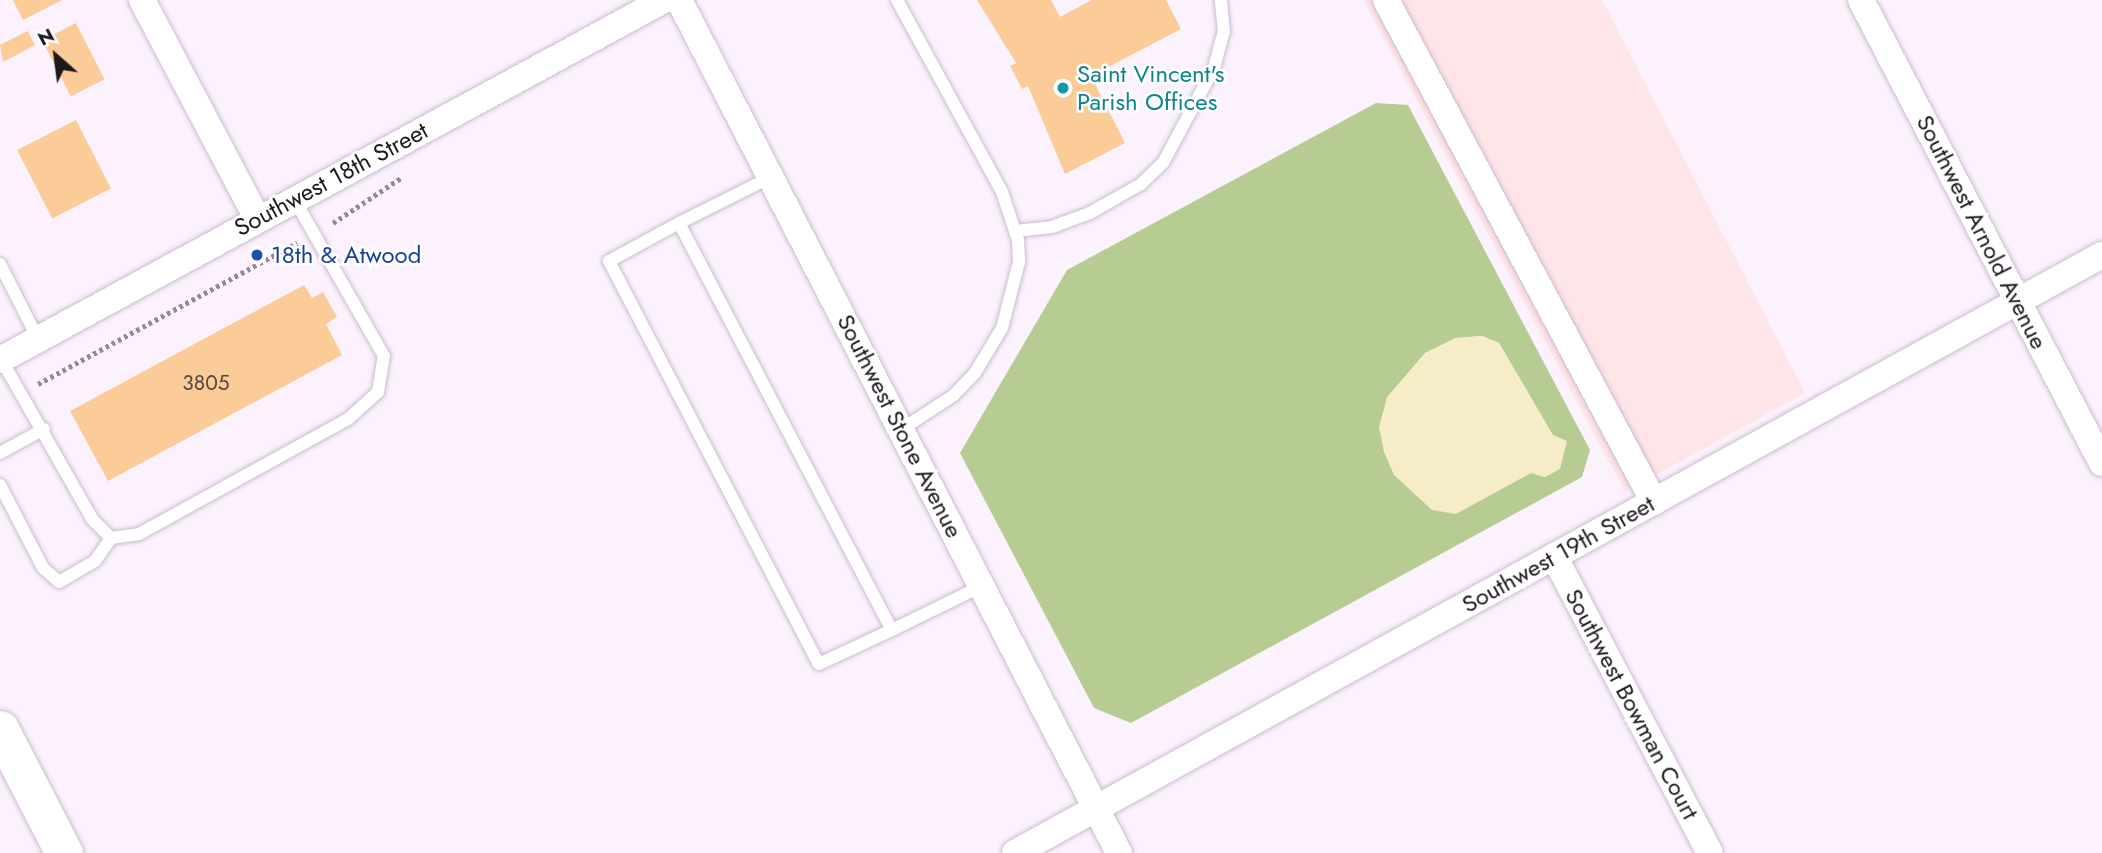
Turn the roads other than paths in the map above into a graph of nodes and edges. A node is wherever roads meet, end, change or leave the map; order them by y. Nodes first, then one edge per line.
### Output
1 (142, 0) edge
2 (664, 0) edge
3 (680, 0) edge
4 (897, 0) edge
5 (1221, 0) edge
6 (1386, 0) edge
7 (1861, 0) edge
8 (771, 177) junction
9 (294, 198) junction
10 (257, 218) junction
11 (679, 223) junction
12 (1015, 231) junction
13 (2102, 255) edge
14 (0, 264) edge
15 (2018, 301) junction
16 (38, 339) junction
17 (0, 360) edge
18 (44, 429) junction
19 (902, 429) junction
20 (0, 453) edge
21 (2102, 463) edge
22 (0, 485) edge
23 (1654, 502) junction
24 (111, 538) junction
25 (1555, 556) junction
26 (982, 586) junction
27 (892, 629) junction
28 (0, 729) edge
29 (1095, 808) junction
30 (64, 853) edge
31 (1015, 853) edge
32 (1119, 853) edge
33 (1710, 853) edge

1 - 10 street
2 - 9 street, Southwest 18th Street
3 - 8 street, Southwest Stone Avenue
4 - 12 lane
5 - 12 lane
6 - 23 street
7 - 15 street, Southwest Arnold Avenue
8 - 11 lane
8 - 19 street, Southwest Stone Avenue
9 - 10 street, Southwest 18th Street
9 - 24 lane
10 - 16 street, Southwest 18th Street
11 - 27 lane
11 - 27 lane
12 - 19 lane
13 - 15 street, Southwest 19th Street
14 - 16 lane
15 - 21 street, Southwest Arnold Avenue
15 - 23 street, Southwest 19th Street
16 - 17 street, Southwest 18th Street
17 - 18 lane
18 - 20 lane
18 - 24 lane
19 - 26 street, Southwest Stone Avenue
22 - 24 lane
23 - 25 street, Southwest 19th Street
25 - 29 street, Southwest 19th Street
25 - 33 street, Southwest Bowman Court
26 - 27 lane
26 - 29 street, Southwest Stone Avenue
28 - 30 main road
29 - 31 street, Southwest 19th Street
29 - 32 street, Southwest Stone Avenue

